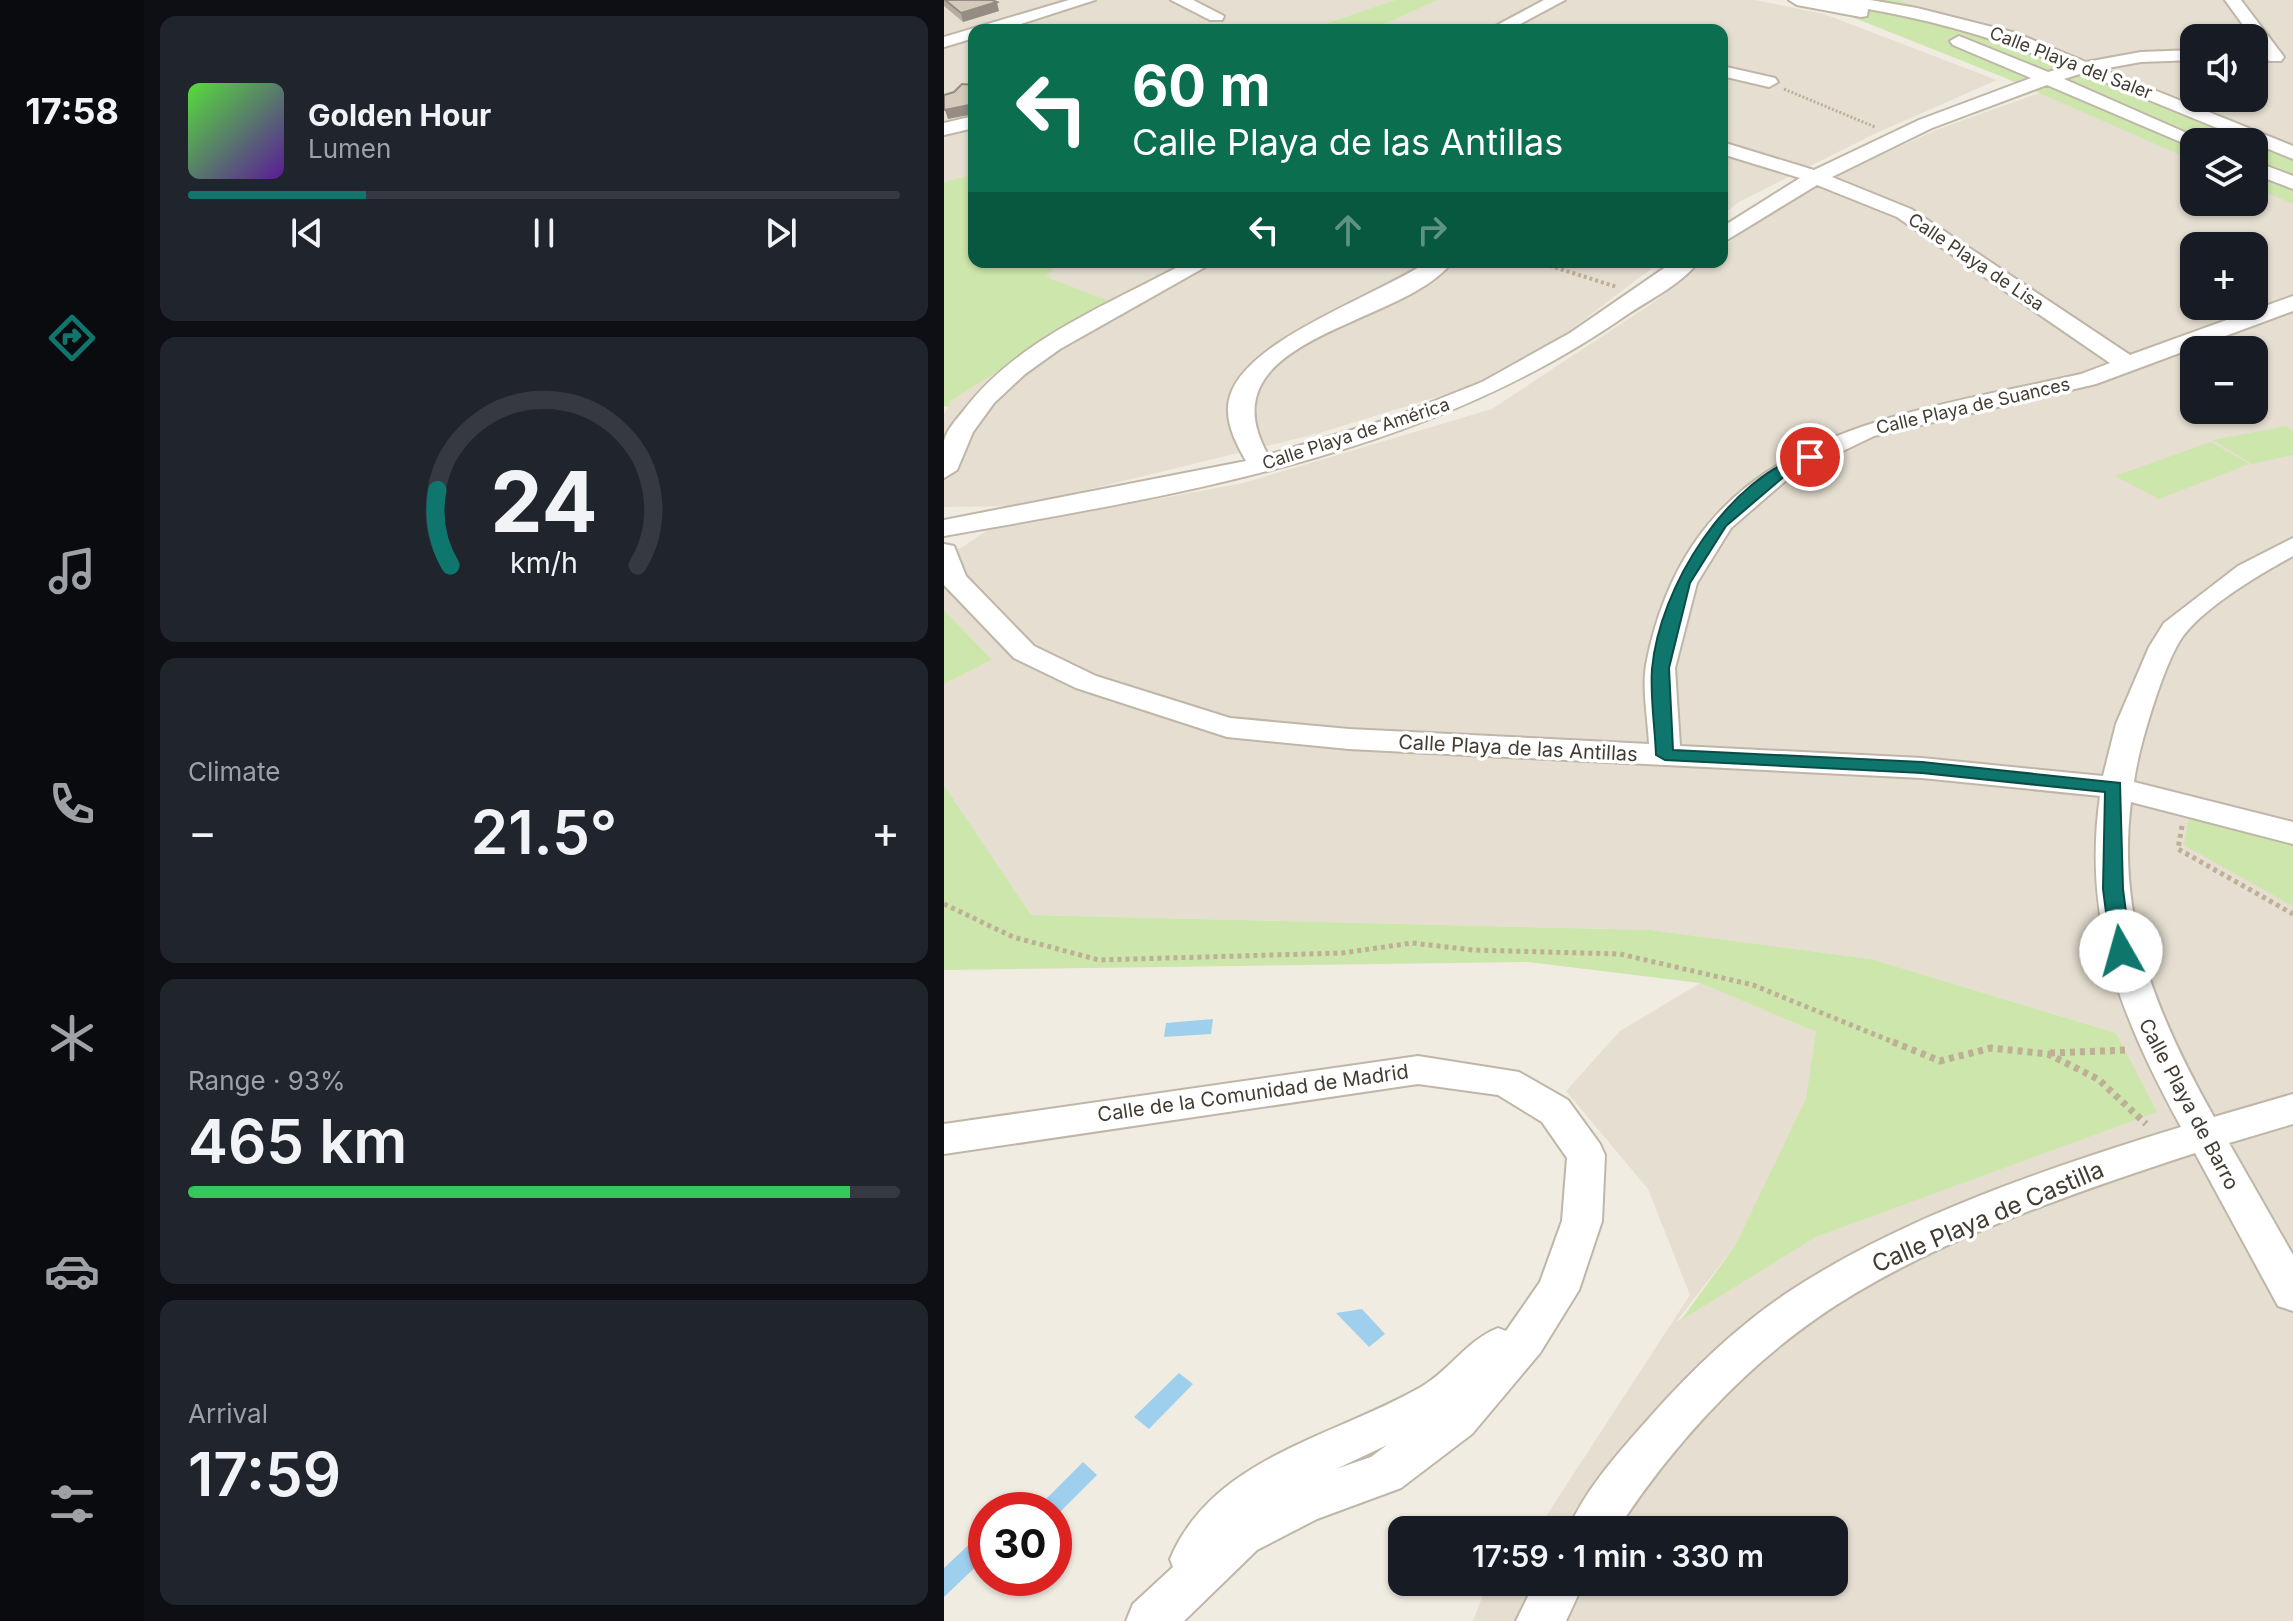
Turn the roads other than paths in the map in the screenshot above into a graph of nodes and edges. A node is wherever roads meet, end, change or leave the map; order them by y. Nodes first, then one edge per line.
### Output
1 (1087, 0) edge
2 (1179, 0) edge
3 (1557, 0) edge
4 (1797, 0) edge
5 (1841, 0) edge
6 (2233, 0) edge
7 (1216, 16) dead end
8 (1005, 24) edge
9 (1508, 24) edge
10 (2180, 56) edge
11 (2284, 57) edge
12 (2086, 66) junction
13 (1728, 72) edge
14 (2048, 78) junction
15 (1769, 82) road end
16 (968, 123) edge
17 (944, 129) edge
18 (2180, 135) edge
19 (1728, 150) edge
20 (2293, 153) edge
21 (2268, 173) edge
22 (1813, 176) junction
23 (2293, 183) edge
24 (1728, 233) edge
25 (1192, 268) edge
26 (1432, 268) edge
27 (1679, 268) edge
28 (2293, 303) edge
29 (2129, 365) junction
30 (1261, 465) junction
31 (944, 470) edge
32 (944, 528) edge
33 (2293, 546) edge
34 (944, 552) edge
35 (1665, 755) junction
36 (2114, 787) junction
37 (2293, 833) edge
38 (2293, 1109) edge
39 (2203, 1133) junction
40 (944, 1139) edge
41 (2293, 1293) edge
42 (1602, 1516) edge
43 (1553, 1596) edge
44 (1149, 1621) edge
45 (1540, 1621) edge

1 - 8 street
2 - 7 street
3 - 9 street
4 - 14 street, Calle Playa del Saler
5 - 12 street, Calle Playa del Saler
6 - 11 street
10 - 12 street
12 - 14 street
12 - 20 street, Calle Playa del Saler
13 - 15 street
14 - 18 street, Calle Playa del Saler
14 - 22 street
16 - 17 street
19 - 22 street, Calle Playa de Lisa
21 - 23 street
22 - 24 street
22 - 29 street, Calle Playa de Lisa
25 - 31 street
26 - 30 street
27 - 30 street, Calle Playa de América
28 - 29 street, Calle Playa de Suances
29 - 35 street, Calle Playa de Suances
30 - 32 street, Calle Playa de América
33 - 36 street, Calle Playa de Barro
34 - 35 street, Calle Playa de las Antillas
35 - 36 street, Calle Playa de las Antillas
36 - 37 street, Calle Playa de las Antillas
36 - 39 street, Calle Playa de Barro
38 - 39 street, Calle Playa de Castilla
39 - 41 street, Calle Playa de Barro
39 - 42 street, Calle Playa de Castilla
40 - 44 street, Calle de la Comunidad de Madrid
43 - 45 street

